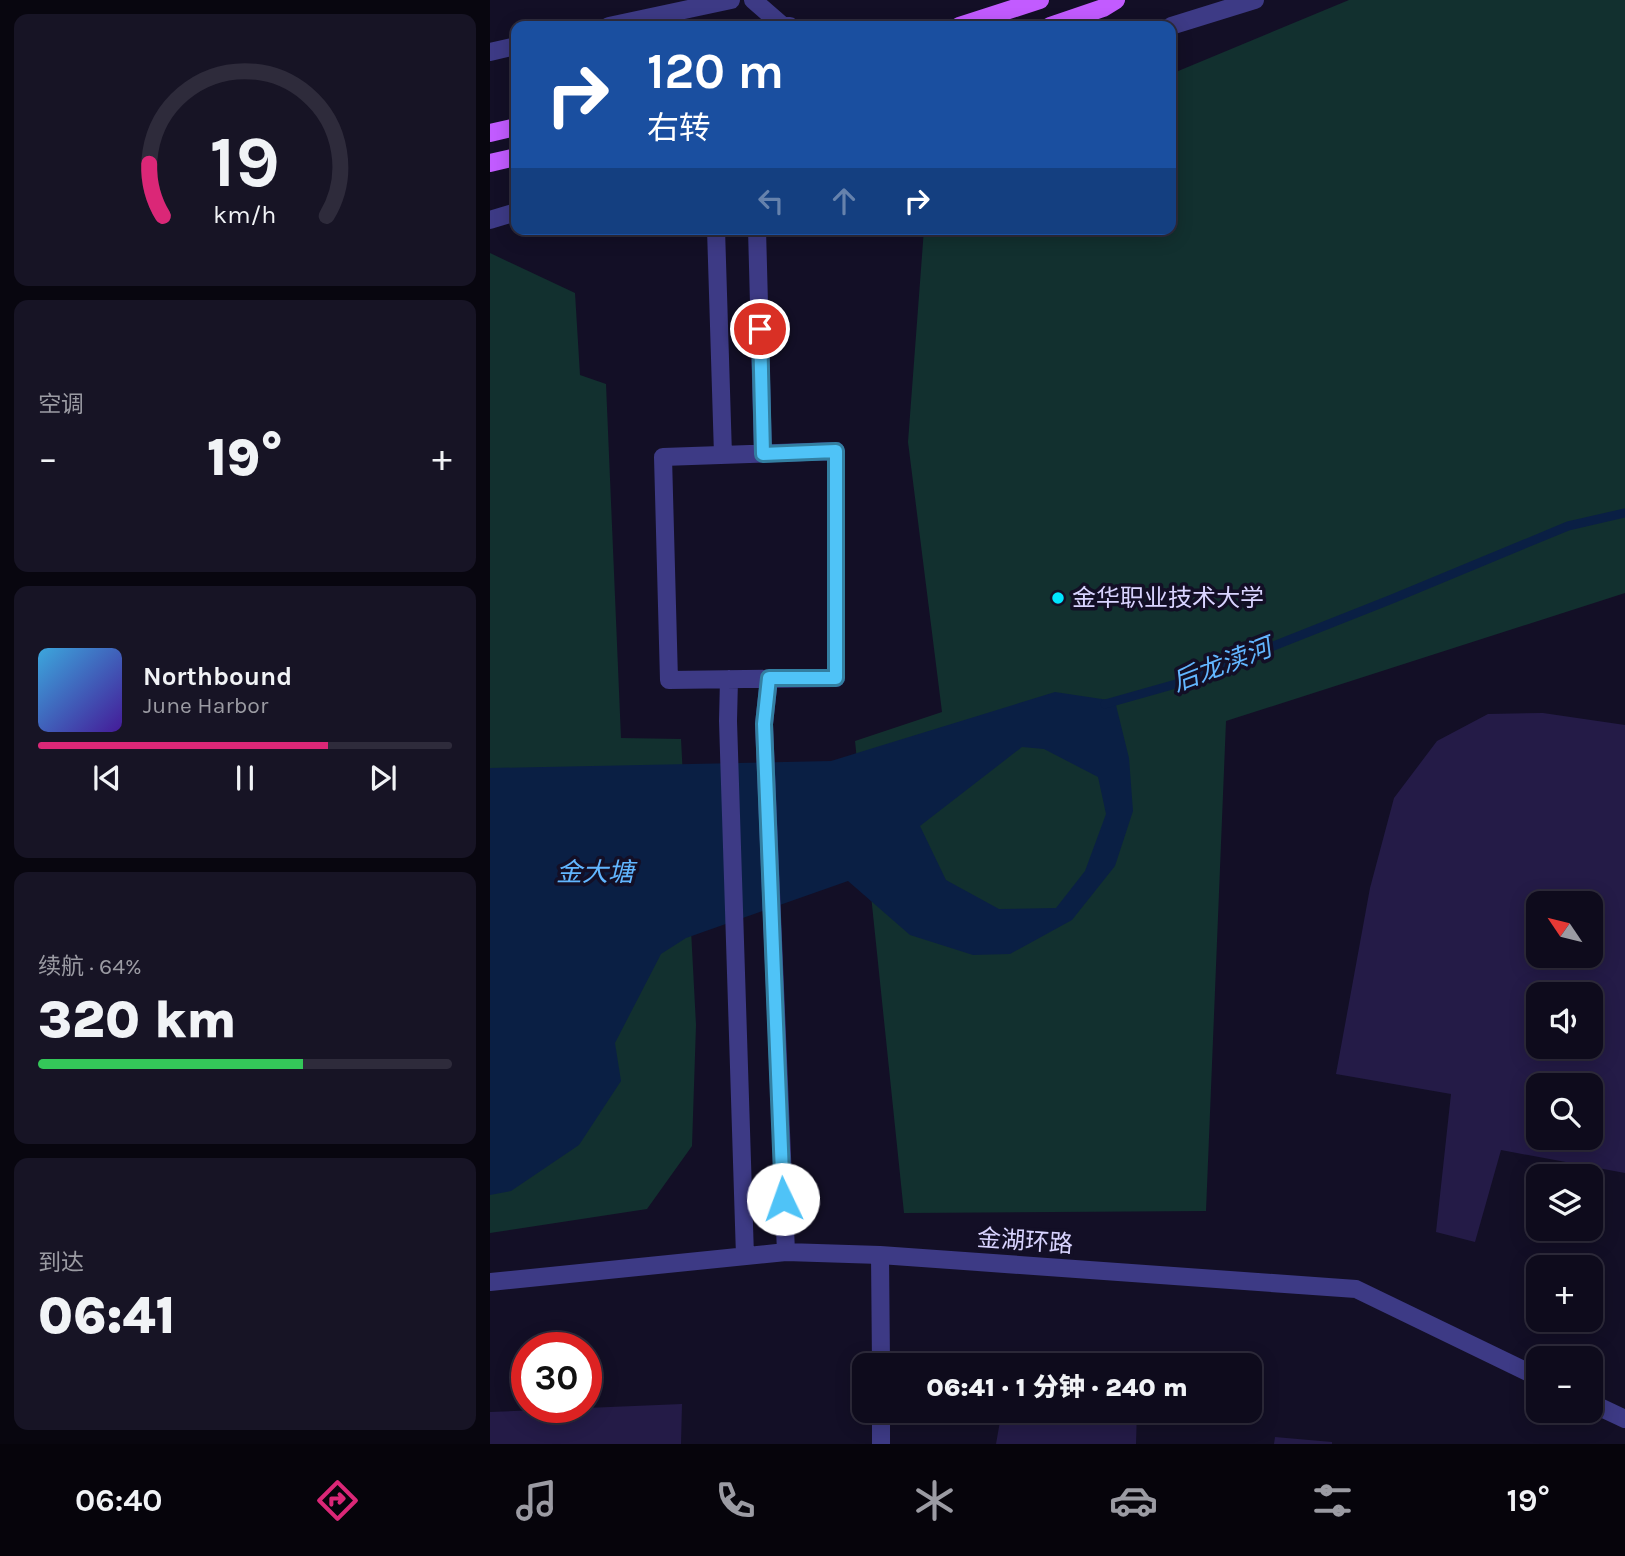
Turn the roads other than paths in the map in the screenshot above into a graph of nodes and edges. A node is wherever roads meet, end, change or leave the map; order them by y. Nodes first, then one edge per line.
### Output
1 (732, 0) edge
2 (753, 0) edge
3 (1040, 0) edge
4 (1116, 0) edge
5 (1255, 0) edge
6 (633, 21) edge
7 (777, 21) edge
8 (975, 21) edge
9 (1064, 21) edge
10 (1176, 24) edge
11 (511, 47) edge
12 (490, 52) edge
13 (511, 129) edge
14 (490, 134) edge
15 (511, 158) edge
16 (490, 163) edge
17 (511, 213) edge
18 (490, 219) edge
19 (716, 235) edge
20 (757, 235) edge
21 (763, 454) junction
22 (723, 455) junction
23 (769, 678) junction
24 (729, 680) junction
25 (786, 1252) junction
26 (880, 1255) junction
27 (745, 1256) junction
28 (490, 1282) edge
29 (881, 1353) edge
30 (1526, 1371) edge
31 (1603, 1409) edge
32 (1625, 1419) edge
33 (881, 1423) edge
34 (881, 1444) edge

1 - 6 street
2 - 7 street
3 - 8 main road
4 - 9 main road
5 - 10 street
11 - 12 street
13 - 14 main road
15 - 16 main road
17 - 18 street
19 - 22 street
20 - 21 street
21 - 22 street
21 - 23 street
22 - 24 street
23 - 24 street
23 - 25 street
24 - 27 street
25 - 26 street, 金湖环路
25 - 27 street, 金湖环路
26 - 29 street
26 - 30 street, 金湖环路
27 - 28 street, 金湖环路
31 - 32 street
33 - 34 street

